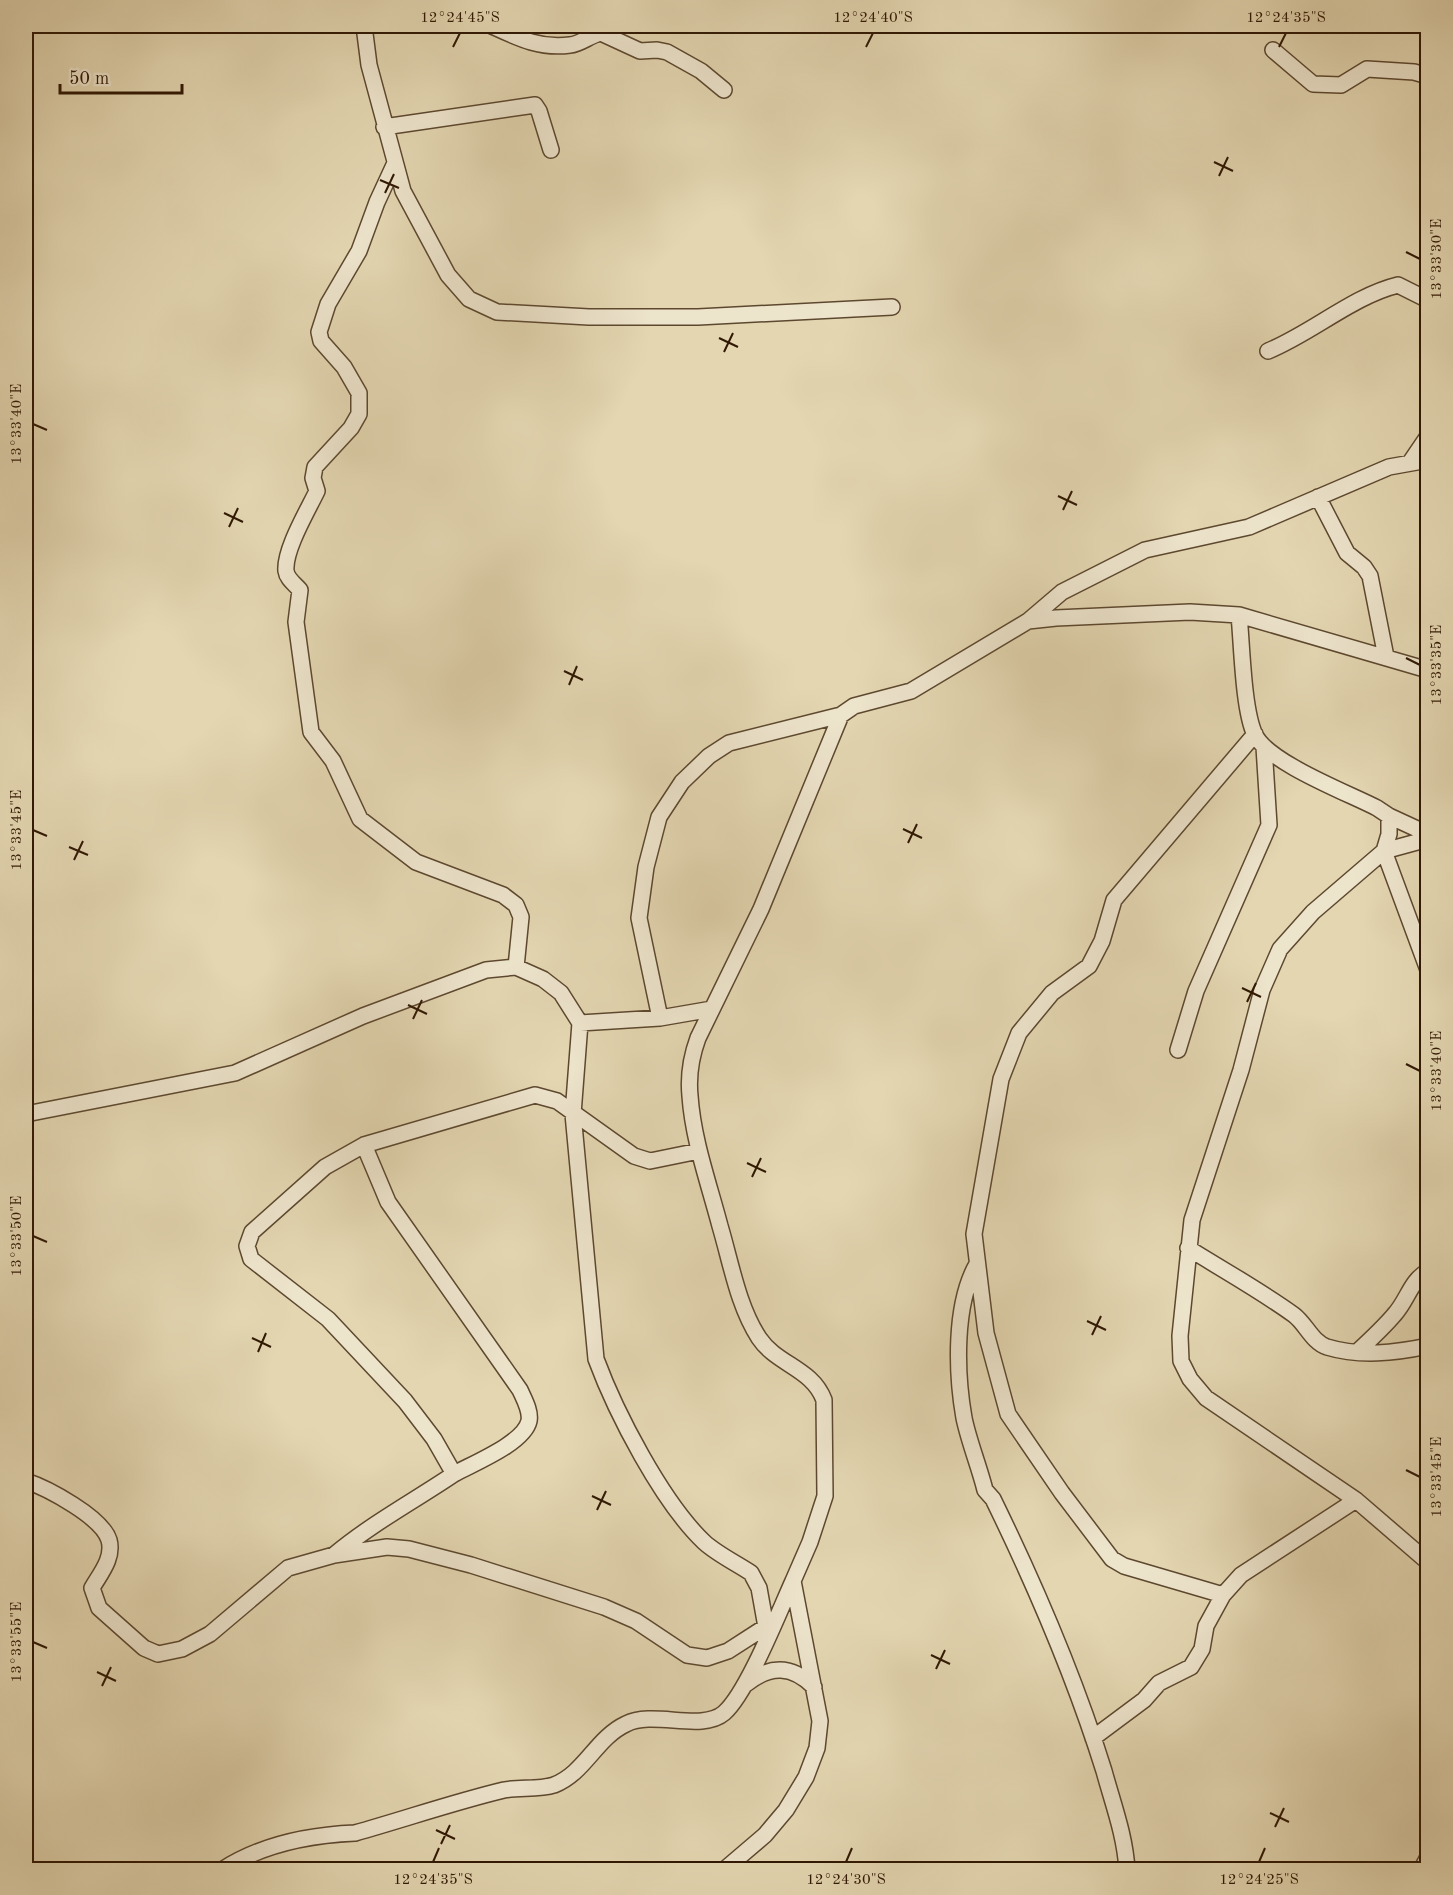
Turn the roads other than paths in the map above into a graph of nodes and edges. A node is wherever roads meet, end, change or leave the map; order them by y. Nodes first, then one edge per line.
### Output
1 (364, 26) edge
2 (492, 26) edge
3 (1273, 50) dead end
4 (1428, 76) edge
5 (724, 90) dead end
6 (384, 127) junction
7 (551, 150) dead end
8 (395, 163) junction
9 (1428, 300) edge
10 (892, 307) dead end
11 (1268, 351) dead end
12 (1428, 436) edge
13 (1428, 460) edge
14 (1411, 461) junction
15 (1318, 497) junction
16 (1239, 615) junction
17 (1028, 621) junction
18 (1386, 657) junction
19 (1428, 670) edge
20 (841, 715) junction
21 (1259, 741) junction
22 (1389, 816) junction
23 (1428, 834) edge
24 (1428, 839) edge
25 (1384, 851) junction
26 (516, 967) junction
27 (1428, 970) edge
28 (712, 1009) junction
29 (660, 1018) junction
30 (580, 1023) junction
31 (1178, 1050) dead end
32 (26, 1114) edge
33 (573, 1114) junction
34 (364, 1145) junction
35 (699, 1151) junction
36 (1188, 1248) junction
37 (977, 1264) junction
38 (1428, 1271) edge
39 (1428, 1346) edge
40 (1358, 1352) junction
41 (454, 1474) junction
42 (26, 1481) edge
43 (1356, 1500) junction
44 (334, 1555) junction
45 (1428, 1562) edge
46 (793, 1581) junction
47 (1223, 1595) junction
48 (770, 1624) junction
49 (743, 1687) junction
50 (814, 1687) junction
51 (1094, 1738) junction
52 (1428, 1857) edge
53 (222, 1869) edge
54 (724, 1869) edge
55 (1127, 1869) edge
56 (1421, 1869) edge

1 - 6 street
2 - 5 street
3 - 4 street
6 - 7 street
6 - 8 street
8 - 10 street
8 - 26 street
9 - 11 street
12 - 14 street
13 - 14 street
14 - 15 street
15 - 17 street
15 - 18 street
16 - 17 street
16 - 18 street
16 - 21 street
17 - 20 street
18 - 19 street
20 - 28 street
20 - 29 street
21 - 22 street
21 - 31 street
21 - 37 street
22 - 23 street
22 - 25 street
24 - 25 street
25 - 27 street
25 - 36 street
26 - 30 street
26 - 32 street
28 - 29 street
28 - 35 street
29 - 30 street
30 - 33 street
33 - 34 street
33 - 35 street
33 - 48 street
34 - 41 street
34 - 41 street
35 - 46 street
36 - 40 street
36 - 43 street
37 - 47 street
37 - 51 street
38 - 40 street
39 - 40 street
41 - 44 street
42 - 44 street
43 - 45 street
43 - 47 street
44 - 48 street
46 - 48 street
46 - 50 street
47 - 51 street
48 - 49 street
49 - 50 street
49 - 53 street
50 - 54 street
51 - 55 street
52 - 56 street

